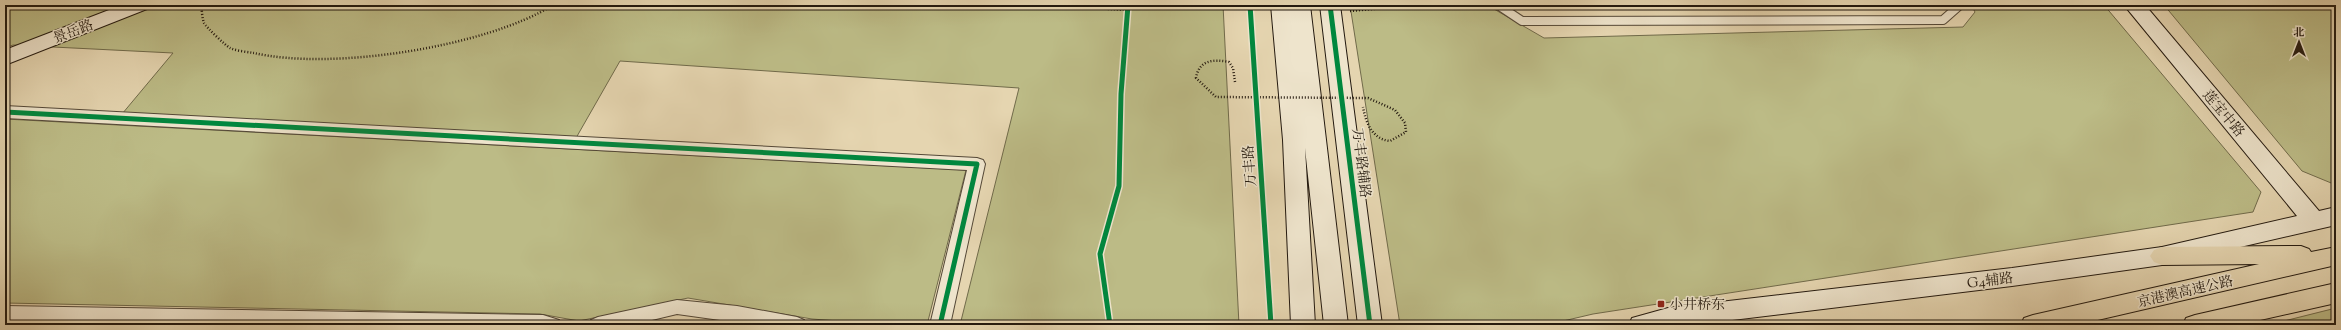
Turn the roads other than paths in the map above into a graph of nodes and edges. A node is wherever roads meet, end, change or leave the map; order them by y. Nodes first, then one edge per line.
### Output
1 (140, 5) edge
2 (1281, 5) edge
3 (1300, 5) edge
4 (1498, 5) edge
5 (1960, 5) edge
6 (2134, 5) edge
7 (1340, 8) edge
8 (5, 58) edge
9 (5, 112) edge
10 (2336, 216) edge
11 (2314, 221) junction
12 (2162, 256) junction
13 (2336, 256) edge
14 (2336, 293) edge
15 (5, 314) edge
16 (552, 325) edge
17 (598, 325) edge
18 (797, 325) edge
19 (940, 325) edge
20 (1303, 325) edge
21 (1336, 325) edge
22 (1370, 325) edge
23 (1641, 325) edge
24 (2033, 325) edge
25 (2195, 325) edge

1 - 8 street, 景岳路
2 - 20 street
3 - 21 street
4 - 5 lane
6 - 11 street, 莲宝中路
7 - 22 street, 万丰路辅路
9 - 19 street
10 - 11 street, G4辅路
11 - 12 street, G4辅路
12 - 13 highway
12 - 23 street, G4辅路
13 - 24 highway, 京港澳高速公路
14 - 25 highway
15 - 16 street
17 - 18 street

